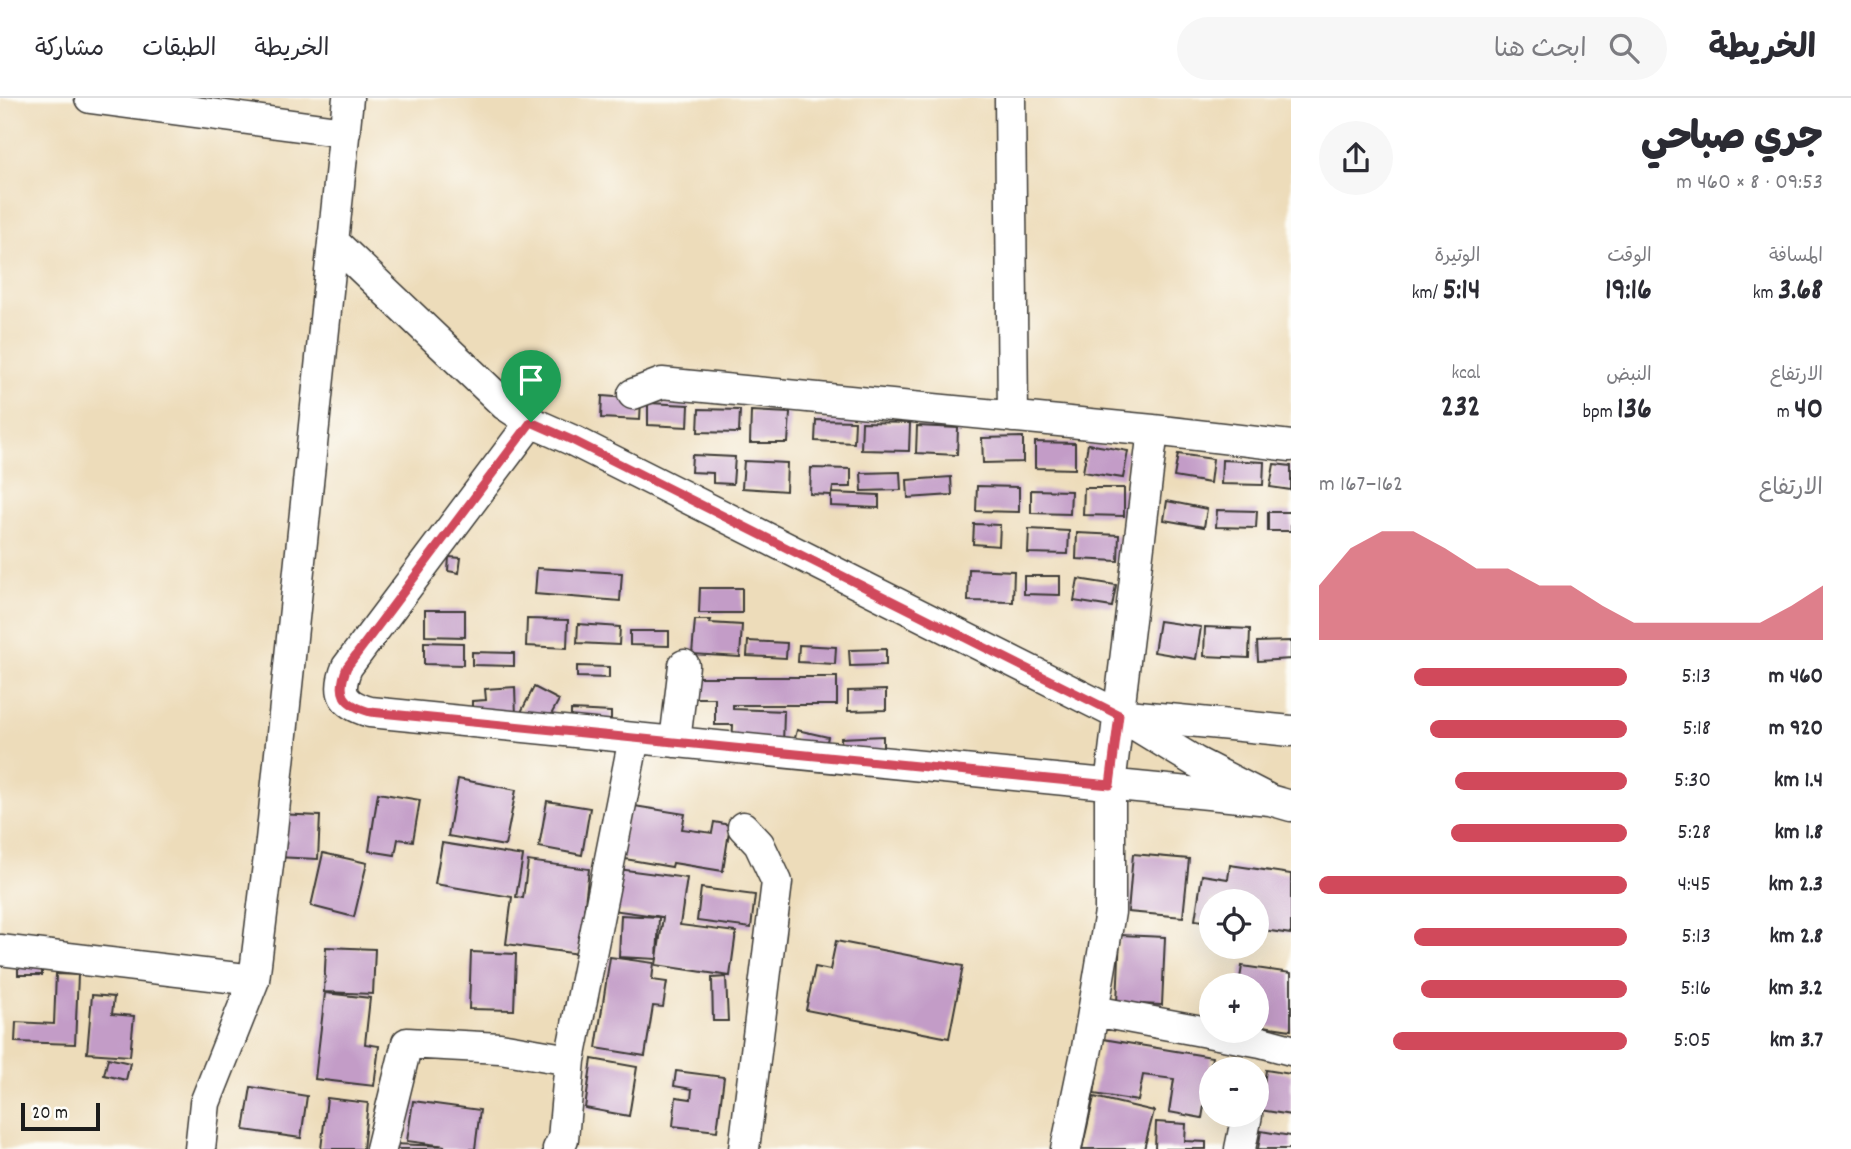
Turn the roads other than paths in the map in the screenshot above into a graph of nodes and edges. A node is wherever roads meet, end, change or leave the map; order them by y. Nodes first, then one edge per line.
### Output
1 (90, 98) edge
2 (348, 98) edge
3 (1010, 98) edge
4 (345, 132) junction
5 (334, 242) junction
6 (633, 394) dead end
7 (1013, 417) junction
8 (531, 422) junction
9 (1153, 430) junction
10 (1291, 446) edge
11 (684, 665) dead end
12 (1119, 715) junction
13 (1291, 731) edge
14 (634, 738) junction
15 (675, 742) junction
16 (1110, 785) junction
17 (1280, 803) edge
18 (743, 827) dead end
19 (0, 950) edge
20 (254, 980) junction
21 (1094, 1011) junction
22 (1291, 1050) edge
23 (1258, 1056) edge
24 (570, 1060) junction
25 (1245, 1127) edge
26 (200, 1149) edge
27 (381, 1149) edge
28 (558, 1149) edge
29 (744, 1149) edge
30 (1066, 1149) edge
31 (1240, 1149) edge

1 - 4 street
2 - 4 street
3 - 7 street
4 - 5 street
5 - 8 street
5 - 20 street
6 - 7 street
7 - 9 street
8 - 12 street
8 - 14 street
9 - 10 street
9 - 12 street
11 - 15 street
12 - 13 street
12 - 16 street
12 - 17 street
14 - 15 street
14 - 24 street
15 - 16 street
16 - 17 street
16 - 21 street
18 - 29 street
19 - 20 street
20 - 26 street
21 - 23 street
21 - 30 street
22 - 23 street
24 - 27 street
24 - 28 street
25 - 31 street

